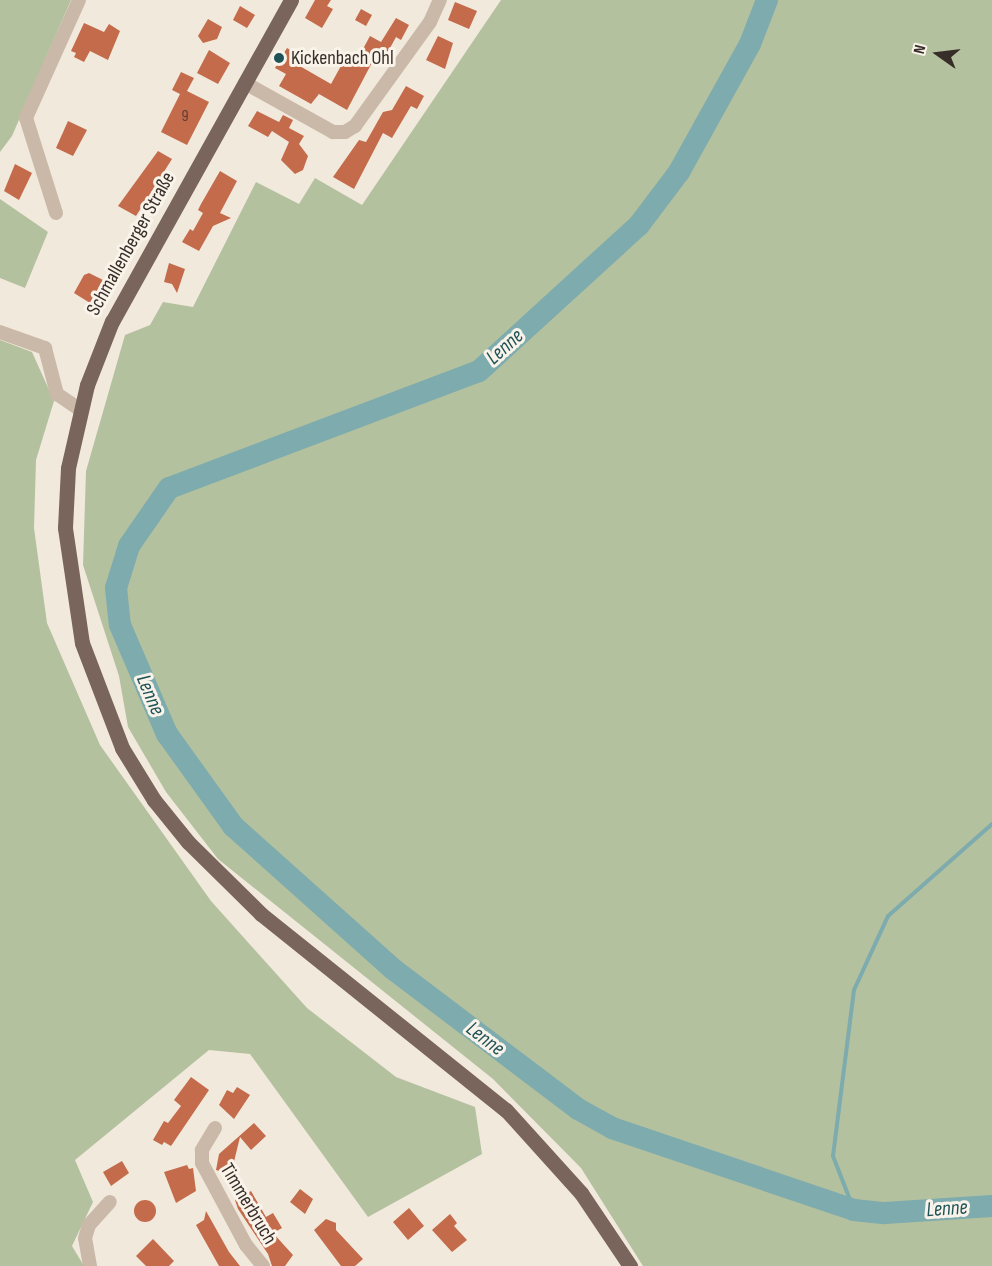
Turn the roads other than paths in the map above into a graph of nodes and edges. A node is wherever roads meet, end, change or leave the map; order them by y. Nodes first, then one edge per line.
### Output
1 (80, 0) edge
2 (291, 0) edge
3 (440, 0) edge
4 (245, 83) junction
5 (56, 213) dead end
6 (0, 332) edge
7 (79, 409) junction
8 (215, 1128) dead end
9 (110, 1202) dead end
10 (90, 1266) edge
11 (263, 1266) edge
12 (630, 1266) edge

1 - 5 street
2 - 4 main road, Schmallenberger Straße
3 - 4 street
4 - 7 main road, Schmallenberger Straße
6 - 7 street
7 - 12 main road, Schmallenberger Straße
8 - 11 street, Timmerbruch
9 - 10 street

